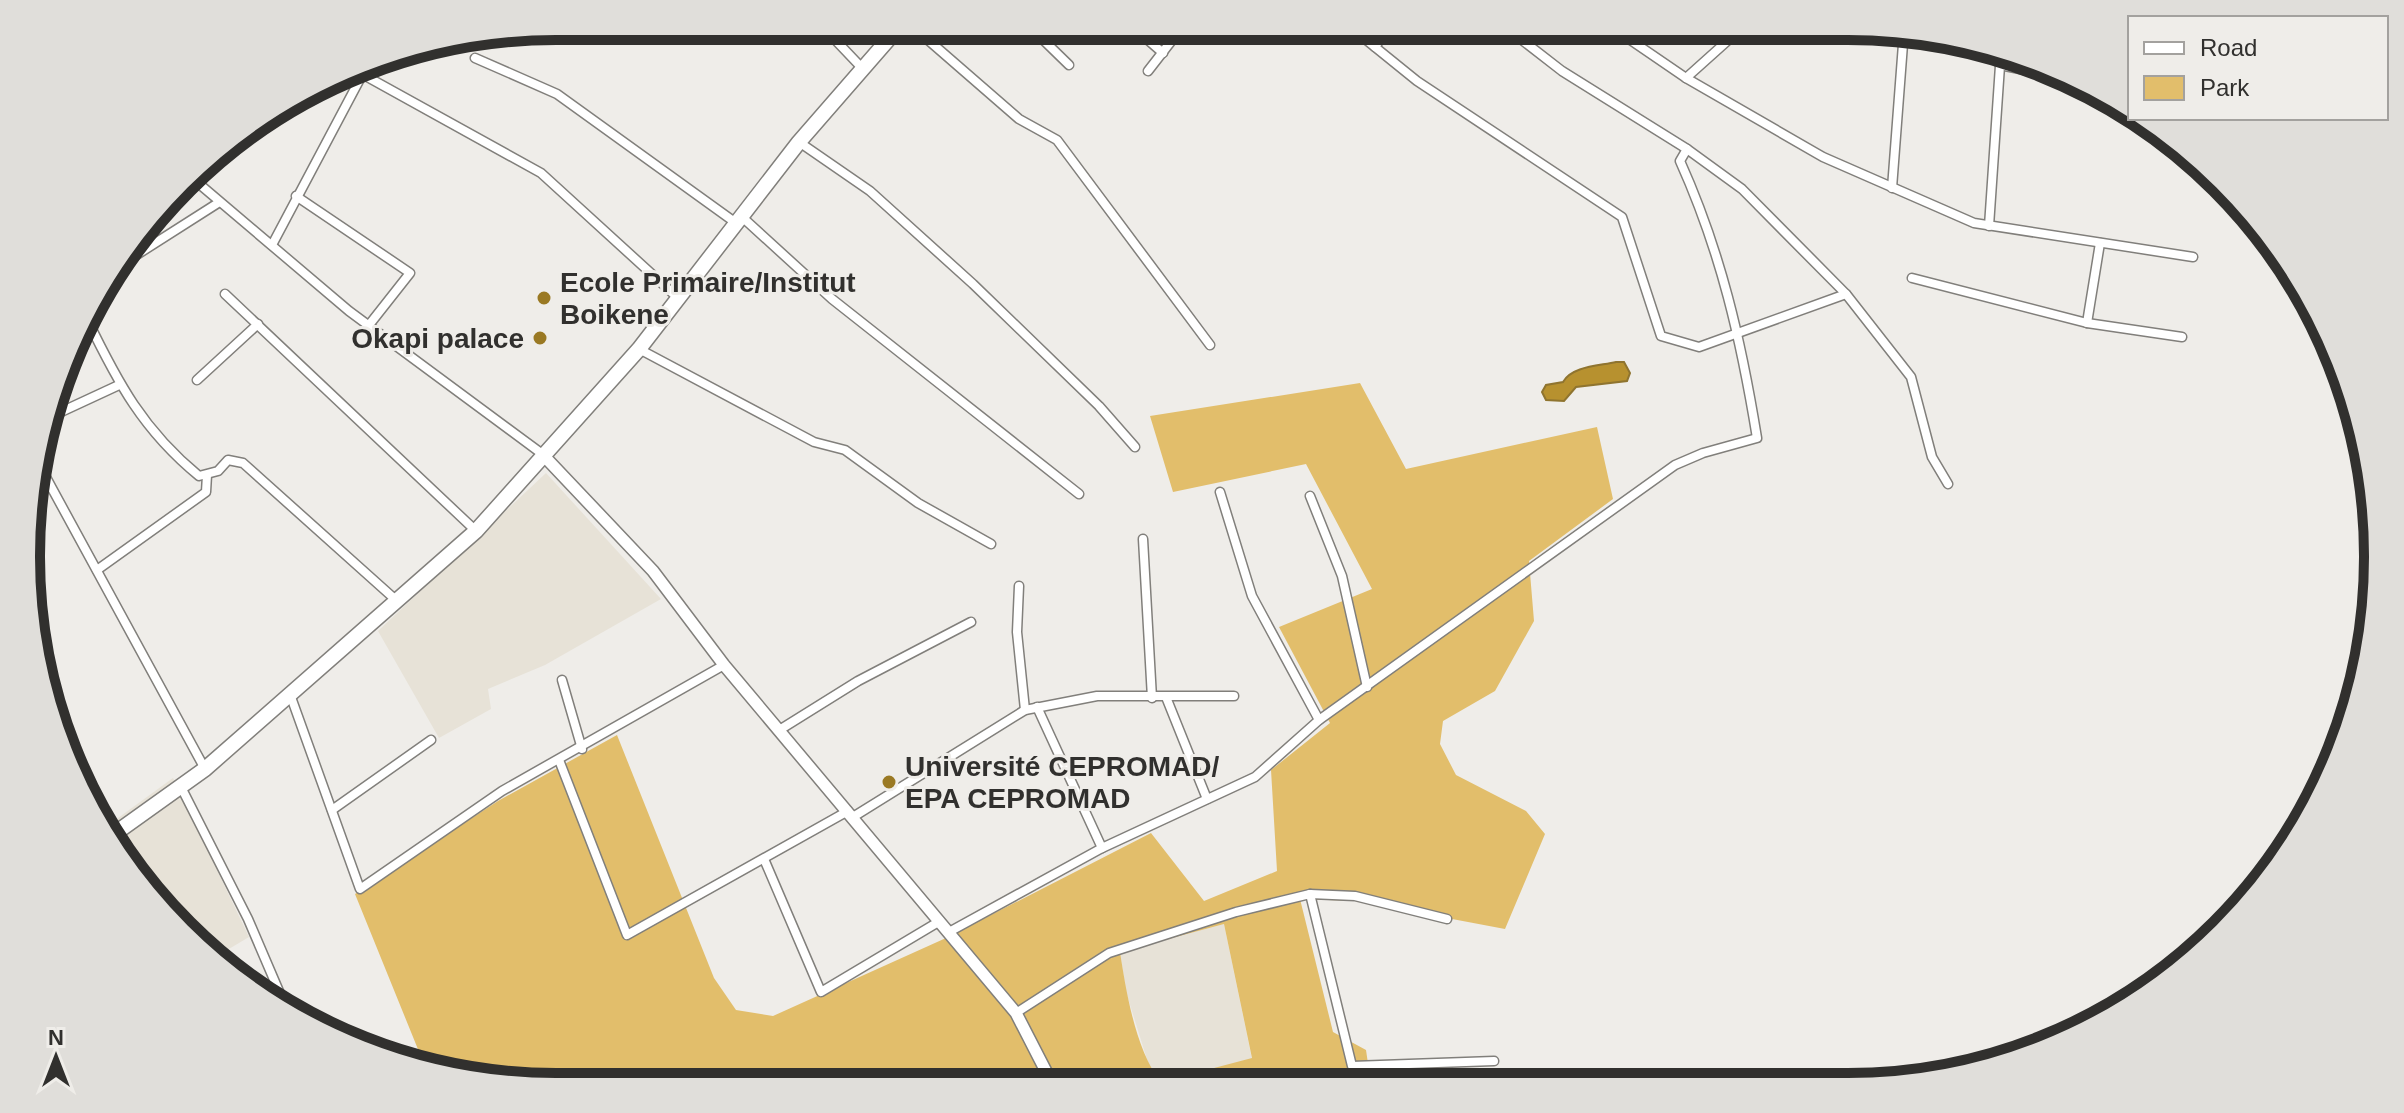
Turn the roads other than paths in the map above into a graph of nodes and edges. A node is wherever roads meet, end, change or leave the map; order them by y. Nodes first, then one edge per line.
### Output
1 (835, 40) edge
2 (887, 40) edge
3 (928, 40) edge
4 (1043, 40) edge
5 (1148, 40) edge
6 (1173, 40) edge
7 (1366, 40) edge
8 (1380, 40) edge
9 (1522, 40) edge
10 (1630, 40) edge
11 (1727, 40) edge
12 (1903, 43) edge
13 (1375, 47) junction
14 (1163, 53) junction
15 (475, 58) dead end
16 (1069, 65) dead end
17 (2000, 65) joint
18 (862, 68) junction
19 (2019, 69) edge
20 (1148, 71) dead end
21 (366, 76) edge
22 (1686, 78) junction
23 (359, 79) edge
24 (799, 142) junction
25 (1687, 149) junction
26 (198, 184) edge
27 (1892, 188) junction
28 (296, 196) junction
29 (218, 203) junction
30 (738, 219) junction
31 (1989, 226) junction
32 (2100, 243) junction
33 (272, 245) junction
34 (139, 253) edge
35 (2193, 257) dead end
36 (1912, 278) dead end
37 (225, 294) dead end
38 (1846, 294) junction
39 (678, 298) junction
40 (2087, 323) junction
41 (258, 324) junction
42 (369, 325) junction
43 (92, 330) edge
44 (1740, 332) junction
45 (2182, 337) dead end
46 (1210, 345) dead end
47 (639, 349) junction
48 (197, 380) dead end
49 (119, 385) junction
50 (61, 412) edge
51 (1135, 447) dead end
52 (545, 457) junction
53 (207, 475) junction
54 (46, 478) edge
55 (1948, 484) dead end
56 (1220, 492) dead end
57 (1079, 494) dead end
58 (1310, 496) dead end
59 (476, 531) junction
60 (1143, 539) dead end
61 (991, 544) dead end
62 (97, 570) junction
63 (1019, 586) dead end
64 (399, 602) junction
65 (971, 622) dead end
66 (724, 665) junction
67 (562, 680) dead end
68 (1367, 687) junction
69 (1234, 696) dead end
70 (291, 697) junction
71 (1166, 697) junction
72 (1152, 698) junction
73 (1037, 707) junction
74 (1025, 710) junction
75 (1319, 720) junction
76 (781, 729) junction
77 (431, 740) dead end
78 (582, 749) junction
79 (559, 760) junction
80 (205, 769) junction
81 (181, 787) junction
82 (1207, 799) junction
83 (332, 810) junction
84 (850, 814) junction
85 (119, 831) edge
86 (1102, 848) junction
87 (764, 859) junction
88 (1310, 894) junction
89 (1447, 919) dead end
90 (940, 921) junction
91 (949, 932) junction
92 (279, 992) edge
93 (1016, 1013) junction
94 (1494, 1061) dead end
95 (1047, 1073) edge

1 - 18 street
2 - 18 highway
3 - 46 street
4 - 16 street
5 - 14 street
6 - 14 street
7 - 13 street
8 - 13 street
9 - 25 street
10 - 22 street
11 - 22 street
12 - 27 street
13 - 44 street
14 - 20 street
15 - 30 street
17 - 19 street
17 - 31 street
18 - 24 highway
21 - 39 street
22 - 27 street
23 - 28 street
24 - 30 highway
24 - 51 street
25 - 38 street
25 - 44 street
26 - 29 street
27 - 31 street
28 - 33 street
28 - 42 street
29 - 33 street
29 - 34 street
30 - 39 highway
30 - 57 street
31 - 32 street
32 - 35 street
32 - 40 street
33 - 42 street
36 - 40 street
37 - 41 street
38 - 44 street
38 - 55 street
39 - 47 highway
40 - 45 street
41 - 48 street
41 - 59 street
42 - 52 street
43 - 49 street
44 - 68 street
47 - 52 highway
47 - 61 street
49 - 50 street
49 - 53 street
52 - 59 highway
52 - 66 street
53 - 62 street
53 - 64 street
54 - 62 street
56 - 75 street
58 - 68 street
59 - 64 highway
60 - 72 street
62 - 80 street
63 - 74 street
64 - 70 highway
65 - 76 street
66 - 76 street
66 - 78 street
67 - 78 street
68 - 75 street
69 - 71 street
70 - 80 highway
70 - 83 street
71 - 72 street
71 - 82 street
72 - 73 street
73 - 74 street
73 - 86 street
74 - 84 street
75 - 82 street
76 - 84 street
77 - 83 street
78 - 79 street
79 - 83 street
79 - 87 street
80 - 81 highway
81 - 85 highway
81 - 92 street
82 - 86 street
84 - 87 street
84 - 90 street
86 - 91 street
87 - 90 street
88 - 89 street
88 - 93 street
88 - 94 street
90 - 91 street
91 - 93 street
93 - 95 street

